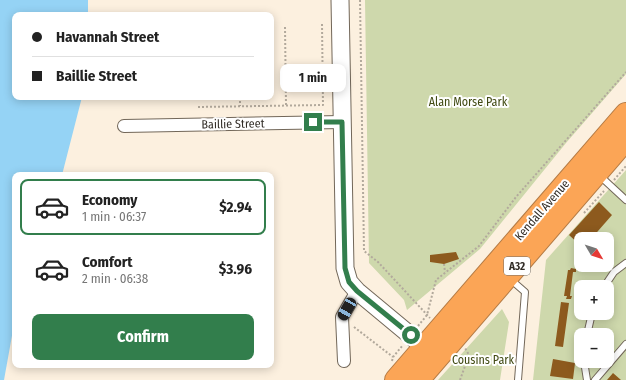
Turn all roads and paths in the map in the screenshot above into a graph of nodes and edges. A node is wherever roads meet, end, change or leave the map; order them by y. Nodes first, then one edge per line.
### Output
1 (340, 0) edge
2 (360, 0) edge
3 (322, 24) dead end
4 (284, 27) dead end
5 (626, 72) edge
6 (240, 100) edge
7 (286, 105) junction
8 (240, 106) junction
9 (198, 107) dead end
10 (626, 114) edge
11 (342, 122) junction
12 (124, 126) dead end
13 (626, 139) edge
14 (590, 167) junction
15 (626, 200) edge
16 (626, 263) edge
17 (444, 264) dead end
18 (445, 273) junction
19 (508, 277) junction
20 (609, 280) edge
21 (357, 291) junction
22 (342, 317) junction
23 (626, 344) edge
24 (464, 347) dead end
25 (431, 352) junction
26 (392, 357) dead end
27 (344, 361) dead end
28 (585, 368) edge
29 (396, 380) edge
30 (418, 380) edge
31 (460, 380) edge
32 (518, 380) edge
33 (586, 380) edge
34 (595, 380) edge

1 - 11 street
2 - 18 path
3 - 7 path
4 - 7 path
5 - 18 path
6 - 8 path
7 - 8 path
8 - 9 path
10 - 14 highway, Kendall Avenue / A32
11 - 12 street, Baillie Street
11 - 21 street
13 - 14 highway, Kendall Avenue / A32
14 - 15 lane
14 - 19 highway, Kendall Avenue / A32
14 - 25 highway, Kendall Avenue / A32
16 - 20 lane
17 - 18 path
19 - 25 highway, Kendall Avenue / A32
19 - 32 lane
21 - 22 street
21 - 25 street
22 - 26 path
22 - 27 street
23 - 34 lane
24 - 31 path
25 - 29 highway, Kendall Avenue / A32
25 - 30 highway, Kendall Avenue / A32
28 - 33 lane

